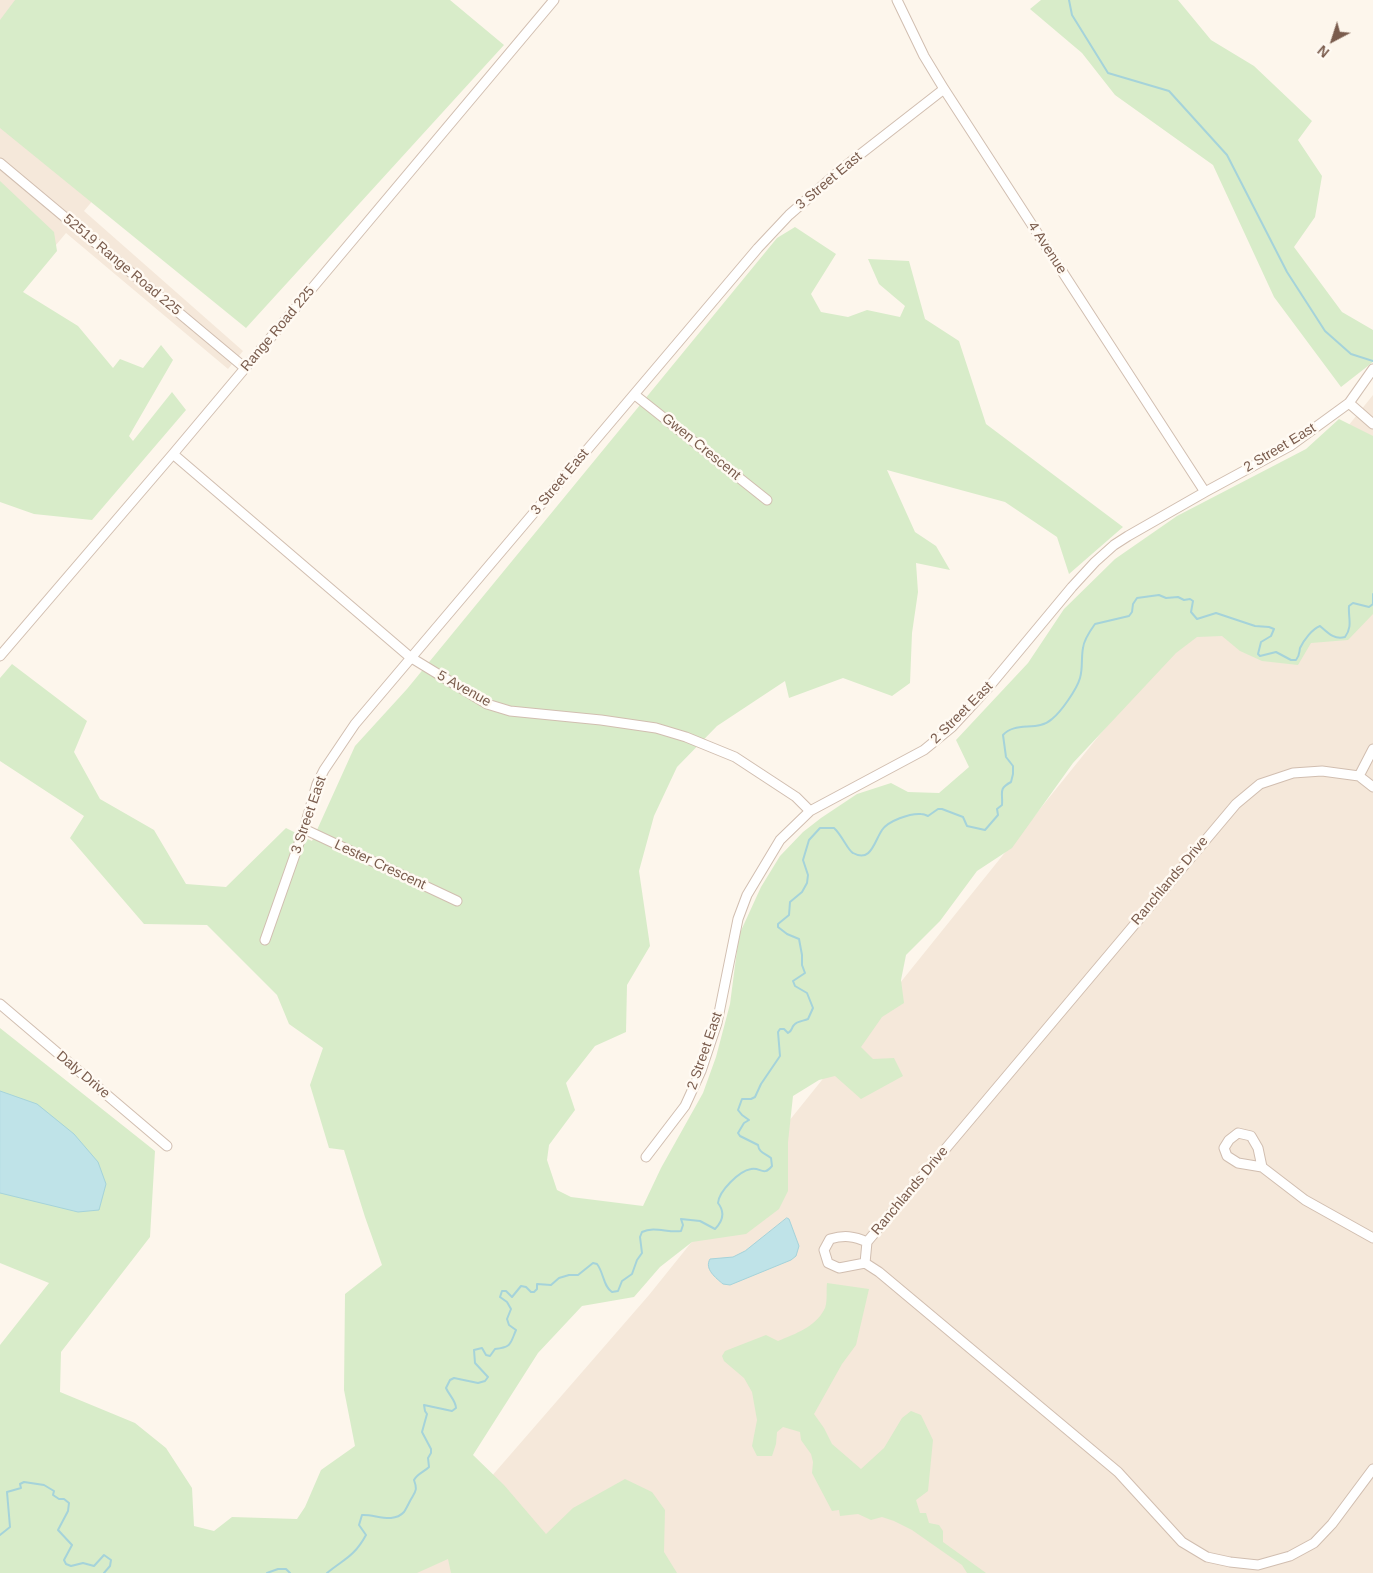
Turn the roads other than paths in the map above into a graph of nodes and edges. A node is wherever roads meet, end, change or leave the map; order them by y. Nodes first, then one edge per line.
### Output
1 (554, 0) edge
2 (897, 0) edge
3 (944, 89) junction
4 (0, 163) edge
5 (245, 368) junction
6 (1373, 369) edge
7 (634, 395) junction
8 (1349, 403) junction
9 (1373, 424) edge
10 (173, 454) junction
11 (1205, 492) junction
12 (767, 500) dead end
13 (0, 656) edge
14 (410, 657) junction
15 (1373, 749) edge
16 (1359, 776) junction
17 (1373, 786) edge
18 (810, 811) junction
19 (304, 829) junction
20 (457, 901) dead end
21 (265, 940) dead end
22 (0, 1004) edge
23 (167, 1146) dead end
24 (646, 1157) dead end
25 (1262, 1167) junction
26 (1373, 1238) edge
27 (867, 1242) junction
28 (865, 1263) junction
29 (1373, 1469) edge
30 (1258, 1569) edge

1 - 5 street, Range Road 225
2 - 3 street, 4 Avenue
3 - 7 street, 3 Street East
3 - 11 street, 4 Avenue
4 - 5 street, 52519 Range Road 225
5 - 10 street, Range Road 225
6 - 8 street, 2 Street East
7 - 12 street, Gwen Crescent
7 - 14 street, 3 Street East
8 - 9 street
8 - 11 street, 2 Street East
10 - 13 street, Range Road 225
10 - 14 street, 5 Avenue
11 - 18 street, 2 Street East
14 - 18 street, 5 Avenue
14 - 19 street, 3 Street East
15 - 16 street
16 - 17 street, Ranchlands Drive
16 - 27 street, Ranchlands Drive
18 - 24 street, 2 Street East
19 - 20 street, Lester Crescent
19 - 21 street, 3 Street East
22 - 23 street, Daly Drive
25 - 25 street
25 - 26 street
27 - 28 street, Ranchlands Drive
27 - 28 street
28 - 30 street
29 - 30 street

